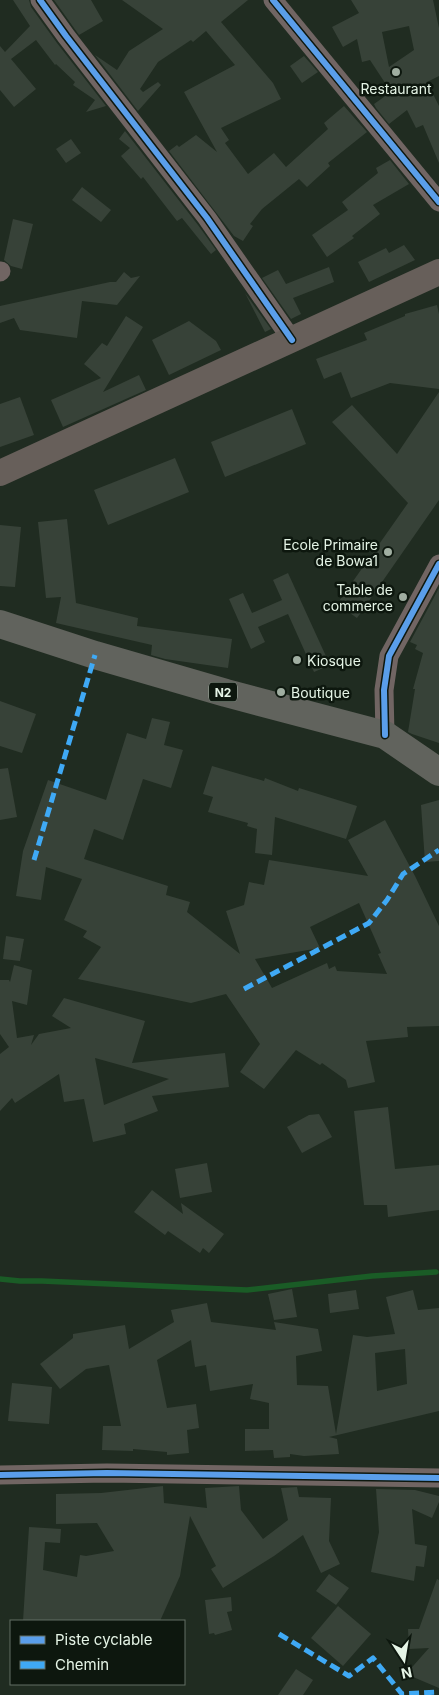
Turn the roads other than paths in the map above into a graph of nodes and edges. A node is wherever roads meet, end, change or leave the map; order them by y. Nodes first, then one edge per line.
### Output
1 (40, 0) edge
2 (274, 0) edge
3 (439, 202) edge
4 (439, 272) edge
5 (292, 340) junction
6 (0, 473) edge
7 (439, 564) edge
8 (0, 624) edge
9 (385, 735) junction
10 (439, 772) edge
11 (0, 1474) edge
12 (439, 1478) edge

1 - 5 street
2 - 3 street
4 - 5 main road
5 - 6 main road
7 - 9 street
8 - 9 highway, N2
9 - 10 highway, N2
11 - 12 street

